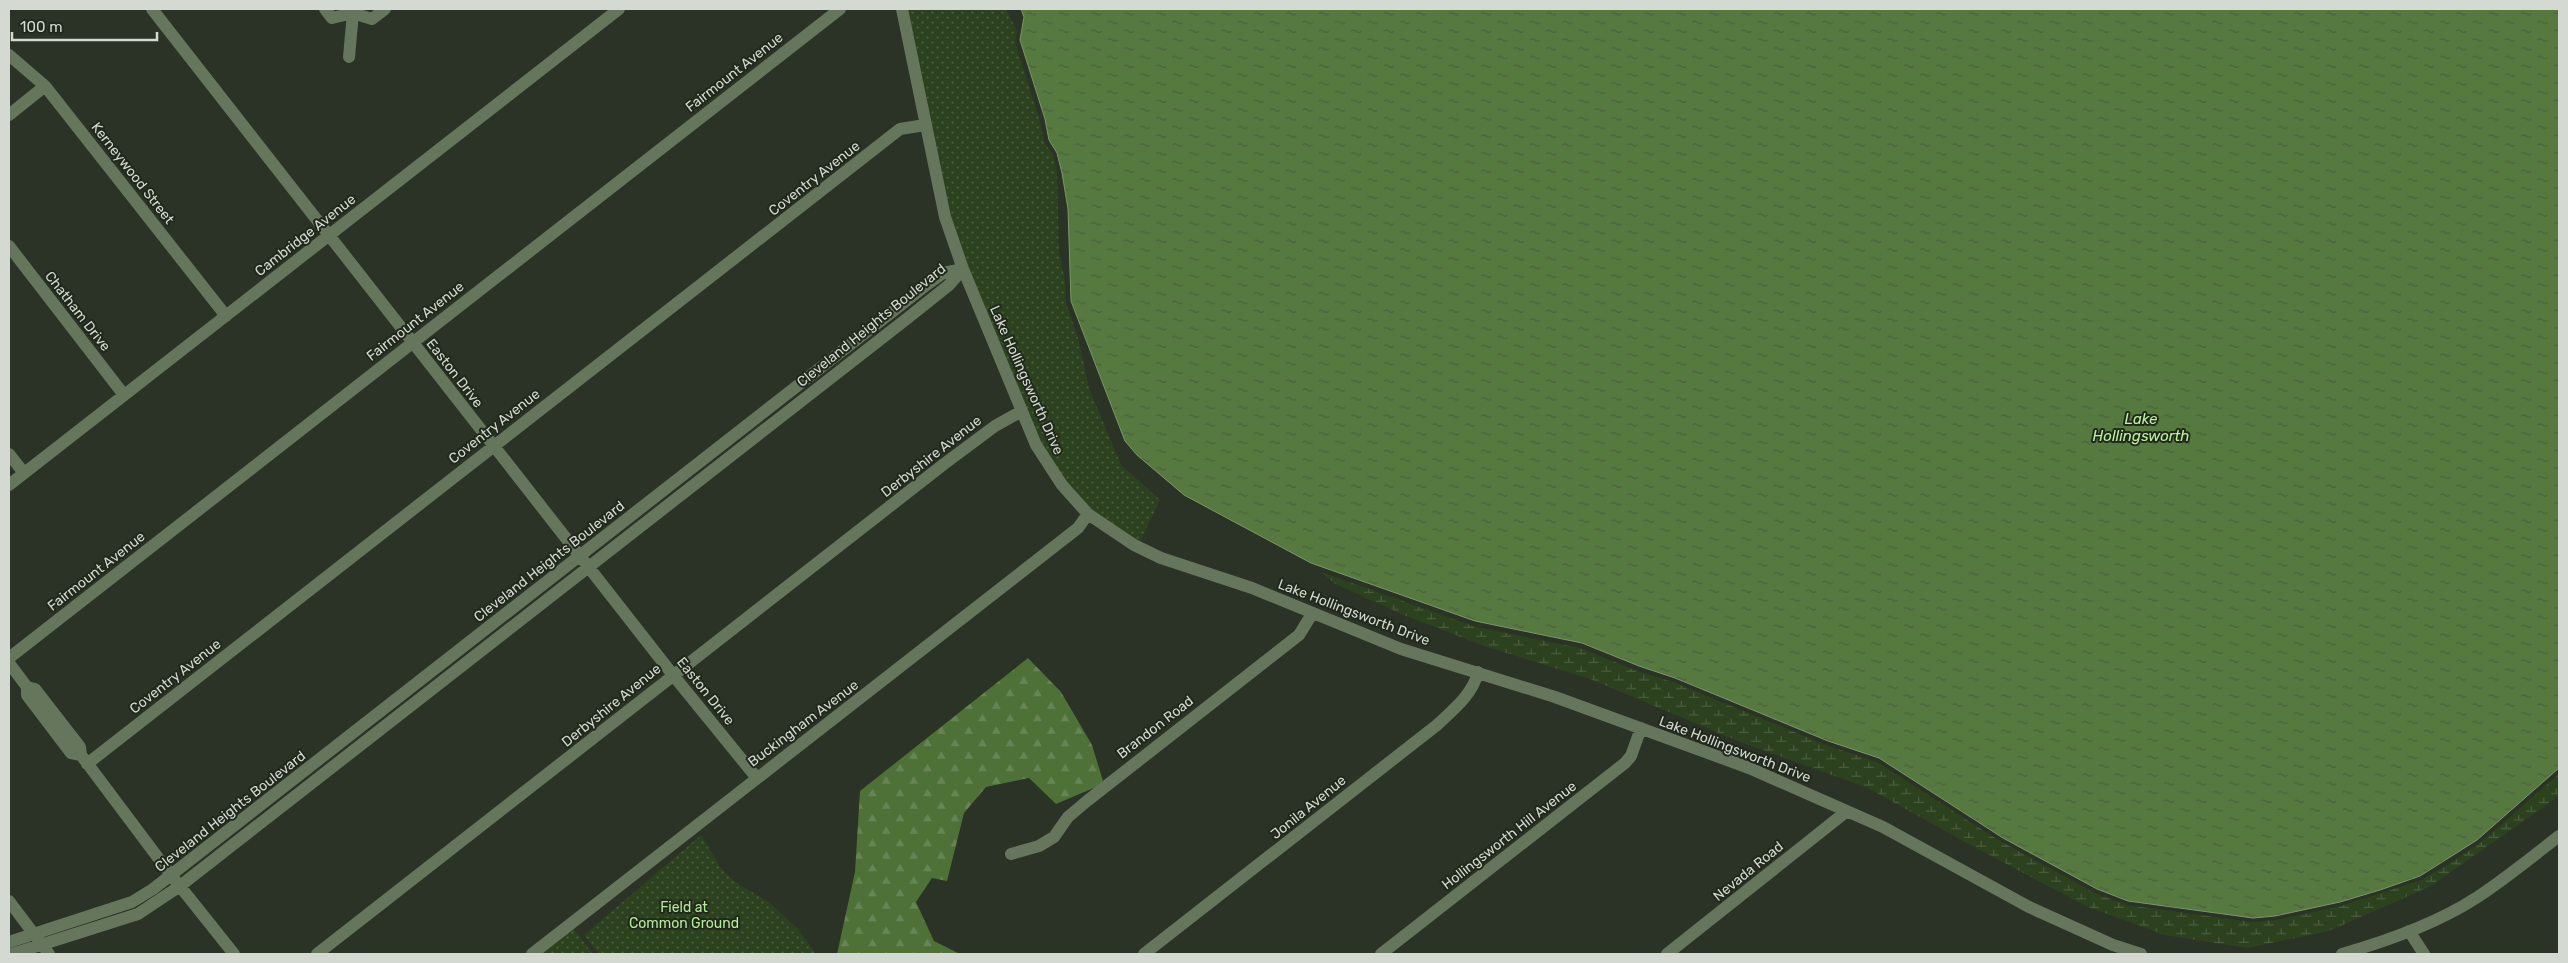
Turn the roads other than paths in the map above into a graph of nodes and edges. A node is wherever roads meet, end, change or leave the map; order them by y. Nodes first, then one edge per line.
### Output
1 (152, 9) edge
2 (325, 9) edge
3 (385, 9) edge
4 (619, 9) edge
5 (840, 9) edge
6 (902, 9) edge
7 (353, 13) junction
8 (9, 55) edge
9 (349, 57) dead end
10 (45, 86) junction
11 (9, 115) edge
12 (925, 125) junction
13 (329, 236) junction
14 (9, 246) edge
15 (963, 269) junction
16 (226, 316) junction
17 (412, 342) junction
18 (124, 395) junction
19 (770, 408) junction
20 (1022, 411) junction
21 (778, 419) junction
22 (493, 446) junction
23 (9, 454) edge
24 (24, 473) junction
25 (9, 485) edge
26 (1088, 514) junction
27 (580, 556) junction
28 (588, 566) junction
29 (1312, 614) junction
30 (9, 658) edge
31 (9, 663) edge
32 (1478, 672) junction
33 (673, 675) junction
34 (376, 715) junction
35 (384, 726) junction
36 (1641, 728) junction
37 (84, 760) junction
38 (756, 777) junction
39 (1847, 811) junction
40 (2559, 836) edge
41 (1011, 854) dead end
42 (171, 875) junction
43 (180, 886) junction
44 (9, 901) edge
45 (2409, 931) junction
46 (34, 934) junction
47 (9, 942) edge
48 (2111, 949) edge
49 (46, 950) edge
50 (12, 954) edge
51 (234, 954) edge
52 (317, 954) edge
53 (532, 954) edge
54 (1144, 954) edge
55 (1381, 954) edge
56 (1667, 954) edge
57 (2141, 954) edge
58 (2342, 954) edge
59 (2424, 954) edge

1 - 13 street, Easton Drive
2 - 7 street
3 - 7 street
4 - 13 street, Cambridge Avenue
5 - 17 street, Fairmount Avenue
6 - 12 street, Lake Hollingsworth Drive
7 - 9 street
8 - 10 street, Kerneywood Street
10 - 11 street
10 - 16 street, Kerneywood Street
12 - 15 street, Lake Hollingsworth Drive
12 - 22 street, Coventry Avenue
13 - 16 street, Cambridge Avenue
13 - 17 street, Easton Drive
14 - 18 street, Chatham Drive
15 - 19 street, Cleveland Heights Boulevard
15 - 20 street, Lake Hollingsworth Drive
15 - 21 street, Cleveland Heights Boulevard
16 - 18 street, Cambridge Avenue
17 - 22 street, Easton Drive
17 - 30 street, Fairmount Avenue
18 - 24 street, Cambridge Avenue
19 - 21 street
19 - 27 street, Cleveland Heights Boulevard
20 - 26 street, Lake Hollingsworth Drive
20 - 33 street, Derbyshire Avenue
21 - 28 street, Cleveland Heights Boulevard
22 - 27 street, Easton Drive
22 - 37 street, Coventry Avenue
23 - 24 street
24 - 25 street, Cambridge Avenue
26 - 29 street, Lake Hollingsworth Drive
26 - 38 street, Buckingham Avenue
27 - 28 street, Easton Drive
27 - 34 street, Cleveland Heights Boulevard
28 - 33 street, Easton Drive
28 - 35 street, Cleveland Heights Boulevard
29 - 32 street, Lake Hollingsworth Drive
29 - 41 street, Brandon Road
31 - 37 street
32 - 36 street, Lake Hollingsworth Drive
32 - 54 street, Jonila Avenue
33 - 38 street, Easton Drive
33 - 52 street, Derbyshire Avenue
34 - 35 street
34 - 42 street, Cleveland Heights Boulevard
35 - 43 street, Cleveland Heights Boulevard
36 - 39 street, Lake Hollingsworth Drive
36 - 55 street, Hollingsworth Hill Avenue
37 - 42 street
38 - 53 street, Buckingham Avenue
39 - 48 street, Lake Hollingsworth Drive
39 - 56 street, Nevada Road
40 - 45 street
42 - 43 street
42 - 46 street, Cleveland Heights Boulevard
43 - 49 street, Cleveland Heights Boulevard
43 - 51 street
44 - 46 street
45 - 58 street
45 - 59 street
46 - 47 street, Cleveland Heights Boulevard
46 - 49 street
48 - 57 street, Lake Hollingsworth Drive
49 - 50 street, Cleveland Heights Boulevard

